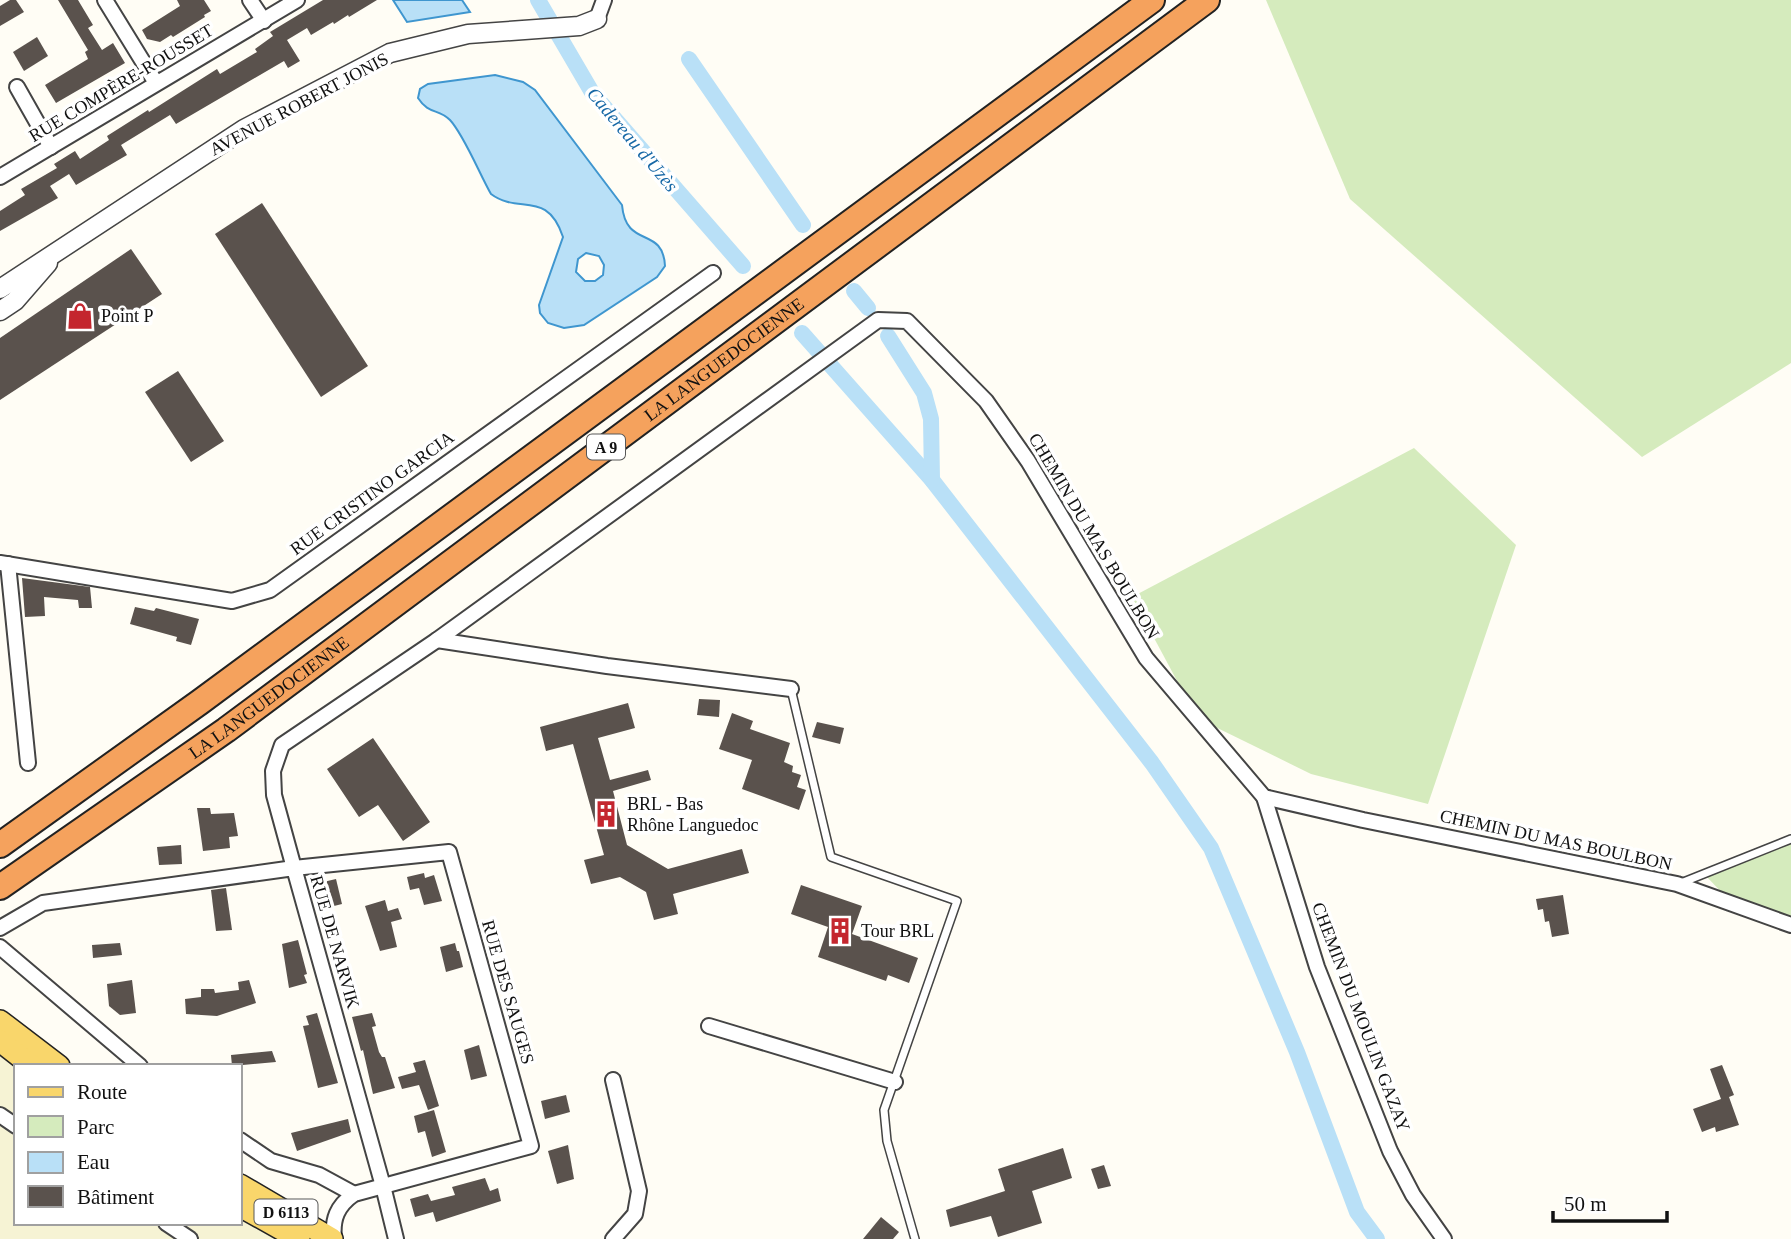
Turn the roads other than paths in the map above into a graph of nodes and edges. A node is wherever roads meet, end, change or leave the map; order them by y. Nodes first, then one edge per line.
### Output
1 (105, 0) edge
2 (250, 0) edge
3 (297, 0) edge
4 (604, 0) edge
5 (1152, 0) edge
6 (1207, 0) edge
7 (597, 19) joint
8 (264, 21) junction
9 (156, 83) junction
10 (17, 87) dead end
11 (51, 147) junction
12 (0, 177) edge
13 (64, 244) junction
14 (713, 273) dead end
15 (0, 289) edge
16 (0, 311) edge
17 (4, 564) edge
18 (437, 640) junction
19 (791, 689) joint
20 (28, 763) dead end
21 (1264, 797) junction
22 (1791, 839) edge
23 (0, 845) edge
24 (294, 868) junction
25 (1677, 884) junction
26 (0, 887) edge
27 (1791, 925) edge
28 (0, 928) edge
29 (0, 947) edge
30 (0, 1021) edge
31 (709, 1026) dead end
32 (0, 1041) edge
33 (29, 1064) edge
34 (56, 1064) edge
35 (138, 1064) edge
36 (613, 1080) dead end
37 (895, 1082) junction
38 (242, 1141) edge
39 (242, 1186) edge
40 (383, 1186) junction
41 (354, 1194) junction
42 (242, 1207) edge
43 (169, 1225) edge
44 (190, 1239) edge
45 (299, 1239) edge
46 (333, 1239) edge
47 (396, 1239) edge
48 (613, 1239) edge
49 (915, 1239) edge
50 (1444, 1239) edge

1 - 9 street
2 - 8 street
3 - 8 street, RUE COMPÈRE-ROUSSET
4 - 7 street
5 - 23 highway, LA LANGUEDOCIENNE / A 9
6 - 26 highway, LA LANGUEDOCIENNE / A 9
7 - 13 street, AVENUE ROBERT JONIS
8 - 9 street, RUE COMPÈRE-ROUSSET
9 - 11 street, RUE COMPÈRE-ROUSSET
10 - 11 street
11 - 12 street, RUE COMPÈRE-ROUSSET
13 - 15 street, AVENUE ROBERT JONIS
13 - 16 street, AVENUE ROBERT JONIS
14 - 17 street, RUE CRISTINO GARCIA
17 - 20 street
18 - 19 street
18 - 21 street, CHEMIN DU MAS BOULBON
18 - 24 street, CHEMIN DU MAS BOULBON
19 - 37 lane
21 - 25 street, CHEMIN DU MAS BOULBON
21 - 50 street, CHEMIN DU MOULIN GAZAY
22 - 25 lane
24 - 28 street, RUE DE NARVIK
24 - 40 street, RUE DE NARVIK
24 - 40 street, RUE DES SAUGES
25 - 27 street, CHEMIN DU MAS BOULBON
29 - 35 street
30 - 34 main road
31 - 37 street
32 - 33 main road
36 - 48 street
37 - 49 lane
38 - 41 street
39 - 46 main road, D 6113
40 - 41 street
40 - 47 street, RUE DE NARVIK
41 - 46 street
42 - 45 main road, D 6113
43 - 44 street

